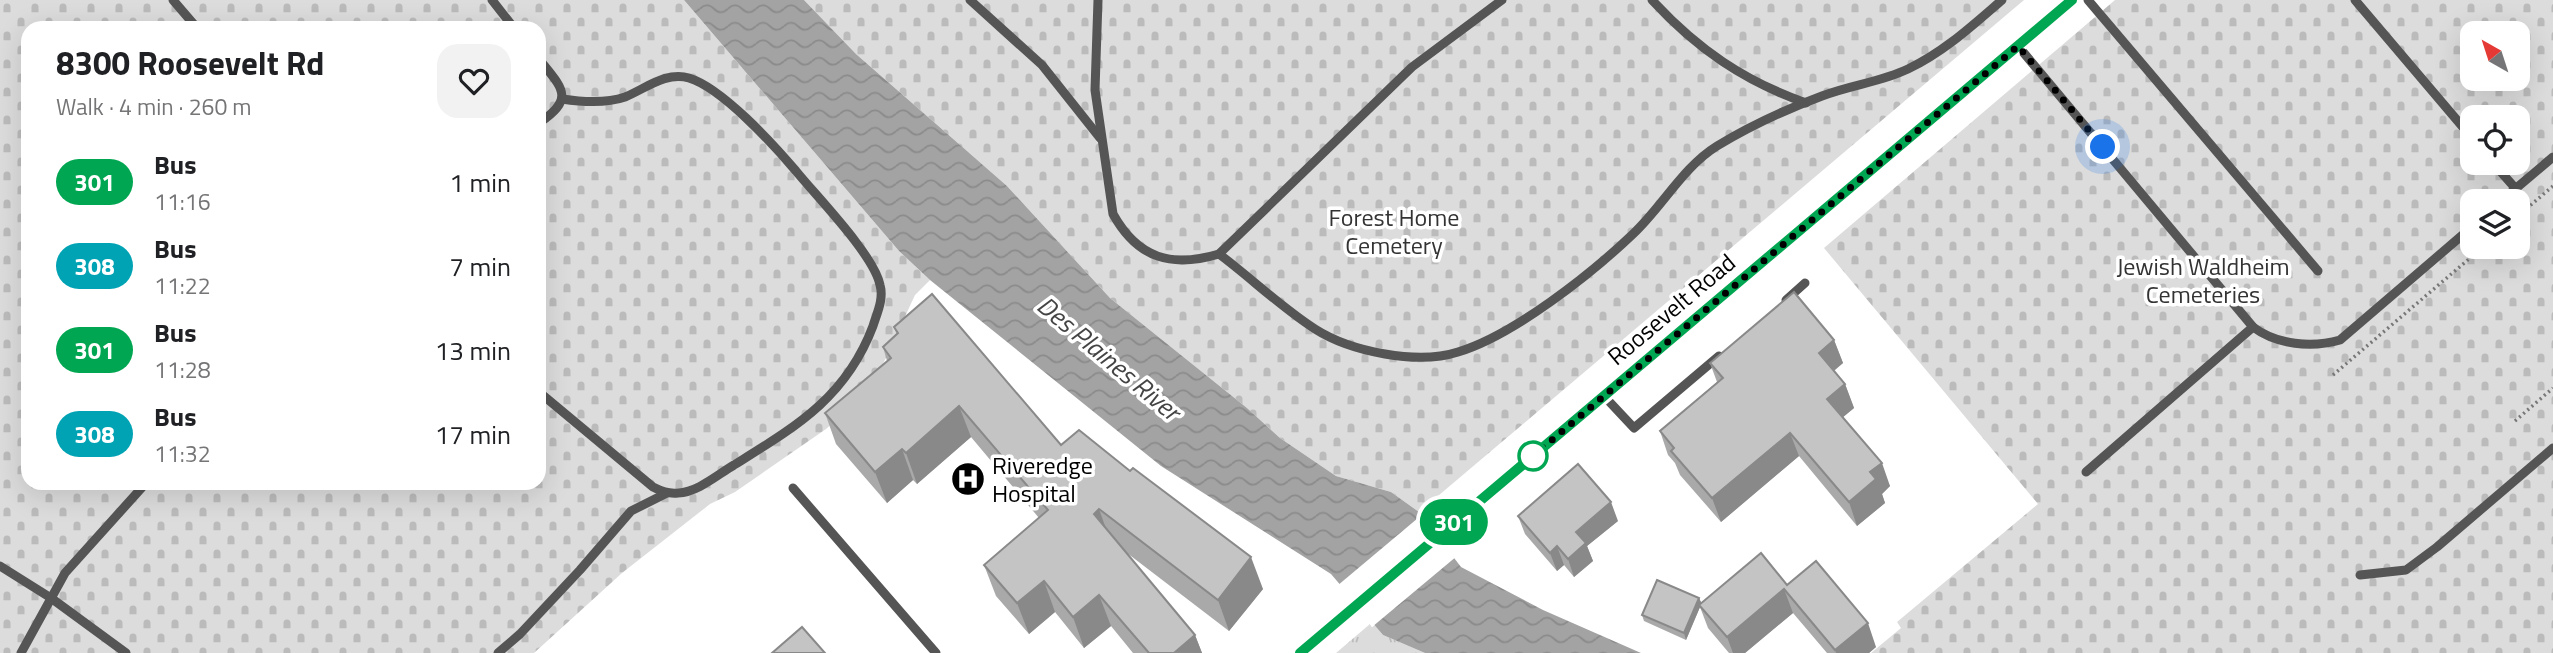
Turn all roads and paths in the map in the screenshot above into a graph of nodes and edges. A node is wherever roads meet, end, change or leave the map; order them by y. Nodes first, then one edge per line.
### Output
1 (173, 0) edge
2 (492, 0) edge
3 (970, 0) edge
4 (1098, 0) edge
5 (1502, 0) edge
6 (1652, 0) edge
7 (2002, 0) edge
8 (2072, 0) edge
9 (2088, 0) edge
10 (2355, 0) edge
11 (191, 21) edge
12 (508, 21) edge
13 (2018, 46) junction
14 (546, 70) edge
15 (562, 99) junction
16 (1806, 103) junction
17 (546, 118) edge
18 (2460, 124) edge
19 (1101, 139) junction
20 (2553, 157) edge
21 (2503, 175) edge
22 (2553, 186) edge
23 (2515, 189) joint
24 (2530, 206) edge
25 (2460, 237) edge
26 (1219, 254) junction
27 (2469, 259) edge
28 (2318, 271) dead end
29 (1805, 283) dead end
30 (1775, 309) edge
31 (2253, 327) junction
32 (1725, 351) edge
33 (2333, 375) dead end
34 (2553, 388) edge
35 (1604, 396) junction
36 (546, 398) edge
37 (2515, 421) dead end
38 (2553, 448) edge
39 (2086, 472) dead end
40 (793, 488) dead end
41 (140, 490) edge
42 (667, 493) junction
43 (0, 566) edge
44 (2360, 575) dead end
45 (51, 598) junction
46 (21, 653) edge
47 (126, 653) edge
48 (498, 653) edge
49 (936, 653) edge
50 (1300, 653) edge

1 - 11 lane
2 - 12 lane
3 - 19 lane
4 - 19 lane
5 - 26 lane
6 - 16 lane
7 - 16 lane
8 - 13 main road, Roosevelt Road
9 - 28 lane
10 - 18 lane
13 - 31 lane
13 - 35 main road, Roosevelt Road
14 - 15 lane
15 - 17 lane
15 - 42 lane
16 - 26 lane
19 - 26 lane
20 - 23 lane
21 - 23 lane
22 - 24 path
25 - 31 lane
27 - 33 path
29 - 30 lane
31 - 39 lane
32 - 35 lane
34 - 37 path
35 - 50 main road, Roosevelt Road
36 - 42 lane
38 - 44 lane
40 - 49 lane
41 - 45 lane
42 - 48 lane
43 - 45 lane
45 - 46 lane
45 - 47 lane

